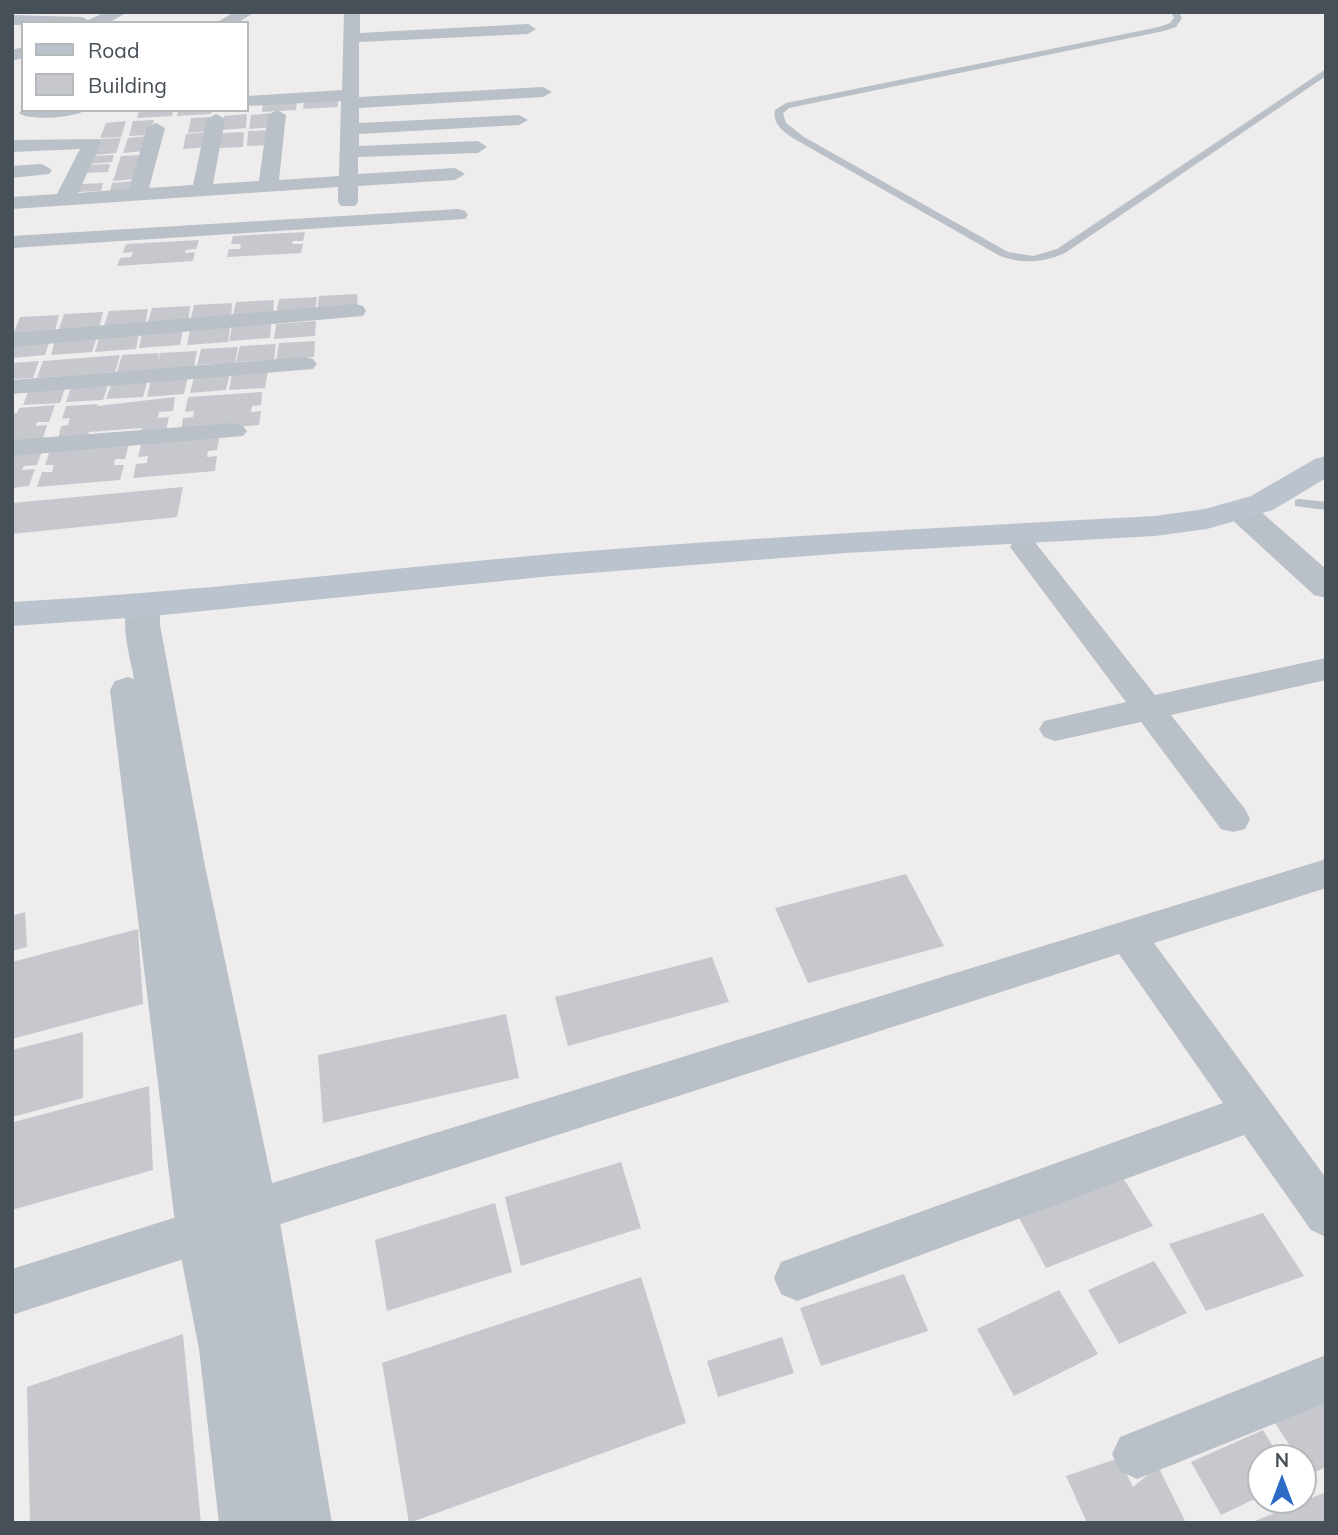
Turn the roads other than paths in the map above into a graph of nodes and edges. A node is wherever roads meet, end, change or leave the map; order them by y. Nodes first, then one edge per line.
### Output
1 (104, 12) edge
2 (120, 12) edge
3 (247, 12) edge
4 (1175, 12) edge
5 (12, 20) edge
6 (48, 21) edge
7 (87, 21) edge
8 (88, 21) edge
9 (228, 21) edge
10 (355, 22) edge
11 (528, 29) dead end
12 (1326, 72) edge
13 (355, 89) junction
14 (543, 92) dead end
15 (248, 101) edge
16 (56, 112) edge
17 (25, 115) edge
18 (278, 115) dead end
19 (216, 119) dead end
20 (519, 120) dead end
21 (156, 128) dead end
22 (351, 129) junction
23 (12, 146) edge
24 (478, 147) dead end
25 (350, 152) junction
26 (42, 170) dead end
27 (12, 172) edge
28 (455, 174) dead end
29 (350, 181) junction
30 (268, 186) junction
31 (202, 190) junction
32 (137, 195) junction
33 (65, 199) junction
34 (12, 203) edge
35 (458, 215) dead end
36 (346, 222) junction
37 (12, 242) edge
38 (355, 311) dead end
39 (12, 340) edge
40 (306, 364) dead end
41 (12, 387) edge
42 (288, 389) dead end
43 (12, 408) edge
44 (234, 431) dead end
45 (12, 448) edge
46 (1326, 464) edge
47 (1283, 507) edge
48 (1024, 548) junction
49 (1326, 562) edge
50 (1326, 587) edge
51 (12, 614) edge
52 (132, 616) junction
53 (12, 634) edge
54 (1326, 669) edge
55 (1148, 708) junction
56 (1055, 729) dead end
57 (1233, 819) dead end
58 (1326, 873) edge
59 (1128, 937) junction
60 (1253, 1112) junction
61 (253, 1211) junction
62 (1326, 1215) edge
63 (202, 1231) junction
64 (797, 1278) dead end
65 (12, 1292) edge
66 (1326, 1379) edge
67 (1137, 1454) dead end
68 (249, 1523) edge
69 (303, 1523) edge

1 - 7 street
2 - 8 street
3 - 9 street
4 - 12 lane
5 - 6 street
10 - 11 street
10 - 13 street
13 - 14 street
13 - 15 street
13 - 22 street
16 - 17 street
18 - 30 street
19 - 31 street
20 - 22 street
21 - 32 street
22 - 25 street
23 - 33 street
24 - 25 street
25 - 29 street
26 - 27 street
28 - 29 street
29 - 30 street
29 - 36 street
30 - 31 street
31 - 32 street
32 - 33 street
33 - 34 street
35 - 36 street
36 - 37 street
38 - 39 street
40 - 41 street
42 - 43 street
44 - 45 street
46 - 47 main road
47 - 48 main road
47 - 49 street
47 - 50 street
47 - 52 main road
48 - 52 main road
48 - 55 street
51 - 52 main road
52 - 53 main road
52 - 61 street
52 - 63 street
54 - 55 street
55 - 56 street
55 - 57 street
58 - 59 street
59 - 60 street
59 - 61 street
60 - 62 street
60 - 64 street
61 - 63 street
61 - 69 street
63 - 65 street
63 - 68 street
66 - 67 street

